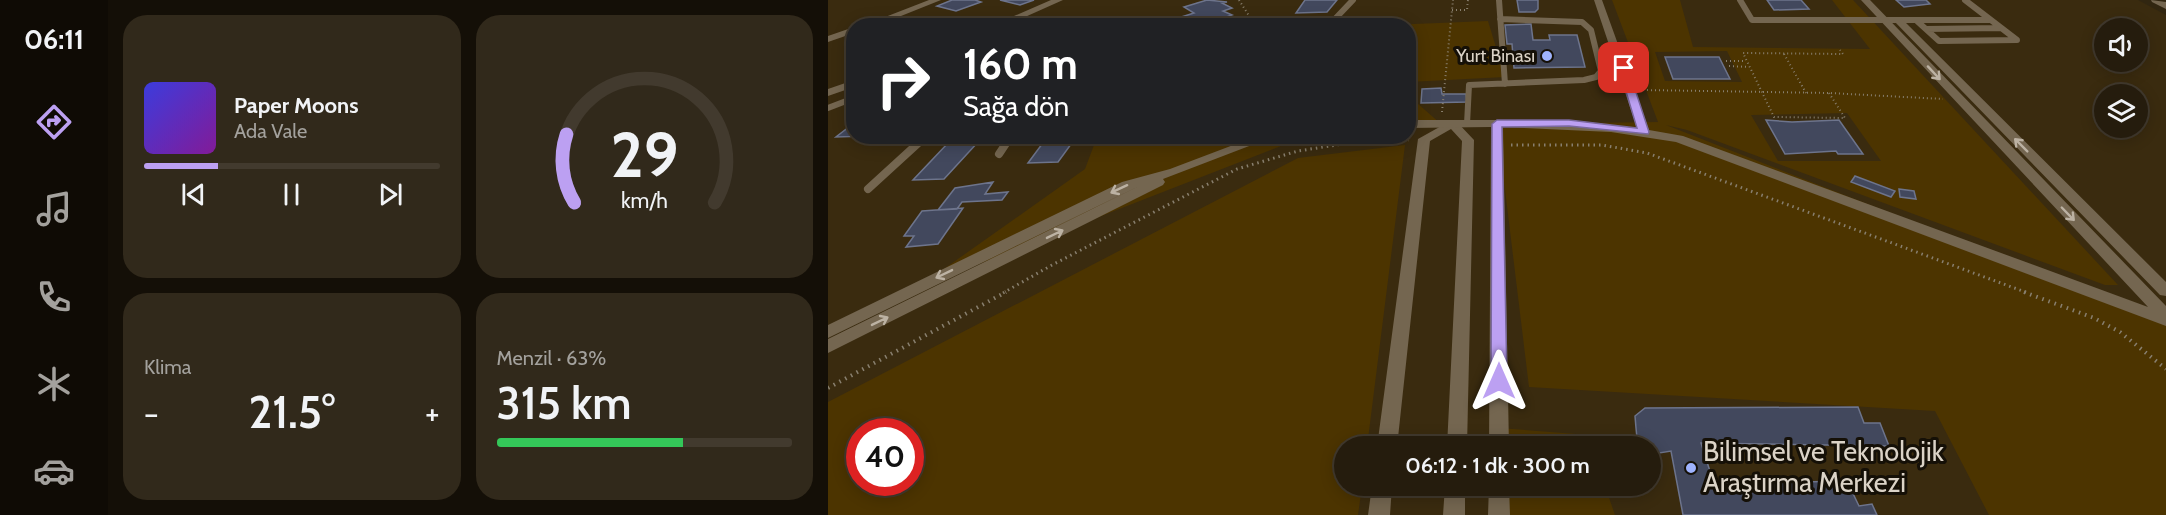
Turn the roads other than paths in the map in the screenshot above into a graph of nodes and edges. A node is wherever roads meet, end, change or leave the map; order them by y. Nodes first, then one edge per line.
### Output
1 (937, 0) edge
2 (1059, 0) edge
3 (1353, 0) edge
4 (1499, 0) edge
5 (1598, 0) edge
6 (1740, 0) edge
7 (1865, 0) edge
8 (1878, 0) edge
9 (1965, 0) edge
10 (2155, 0) edge
11 (2166, 6) edge
12 (888, 18) edge
13 (1015, 18) edge
14 (1337, 18) edge
15 (1882, 18) junction
16 (1500, 20) junction
17 (1990, 20) junction
18 (1899, 21) junction
19 (1917, 21) junction
20 (2001, 28) junction
21 (1926, 29) junction
22 (846, 33) edge
23 (828, 39) edge
24 (1505, 84) junction
25 (846, 86) edge
26 (828, 93) edge
27 (846, 101) edge
28 (828, 108) edge
29 (1416, 124) edge
30 (1454, 124) junction
31 (1497, 124) junction
32 (1644, 132) junction
33 (917, 144) edge
34 (1006, 144) edge
35 (1248, 144) edge
36 (999, 154) dead end
37 (1175, 172) junction
38 (868, 189) dead end
39 (2166, 291) edge
40 (2166, 318) edge
41 (828, 332) edge
42 (828, 347) edge
43 (1388, 436) edge
44 (1457, 436) edge
45 (1499, 436) edge
46 (1381, 496) edge
47 (1455, 496) edge
48 (1499, 496) edge
49 (1379, 515) edge
50 (1454, 515) edge
51 (1499, 515) edge

1 - 12 main road
2 - 13 main road
3 - 14 lane
4 - 16 lane
5 - 32 main road
6 - 15 lane
7 - 15 main road
8 - 18 main road
9 - 17 lane
10 - 11 main road
15 - 18 lane
15 -> 40 main road
16 - 24 lane
16 - 24 lane
17 - 19 lane
17 - 20 lane
18 - 19 lane
39 -> 18 main road
19 - 21 lane
20 - 21 lane
20 - 21 lane
22 - 23 main road
24 - 30 lane
25 - 26 main road
27 - 28 lane
29 - 30 main road
30 - 31 main road
30 - 43 main road
30 - 44 main road
31 - 32 main road
31 - 45 main road
32 - 40 main road
33 - 38 lane
34 - 36 lane
35 - 37 main road
37 -> 41 main road
42 -> 37 main road
46 - 49 main road
47 - 50 main road
48 - 51 main road

